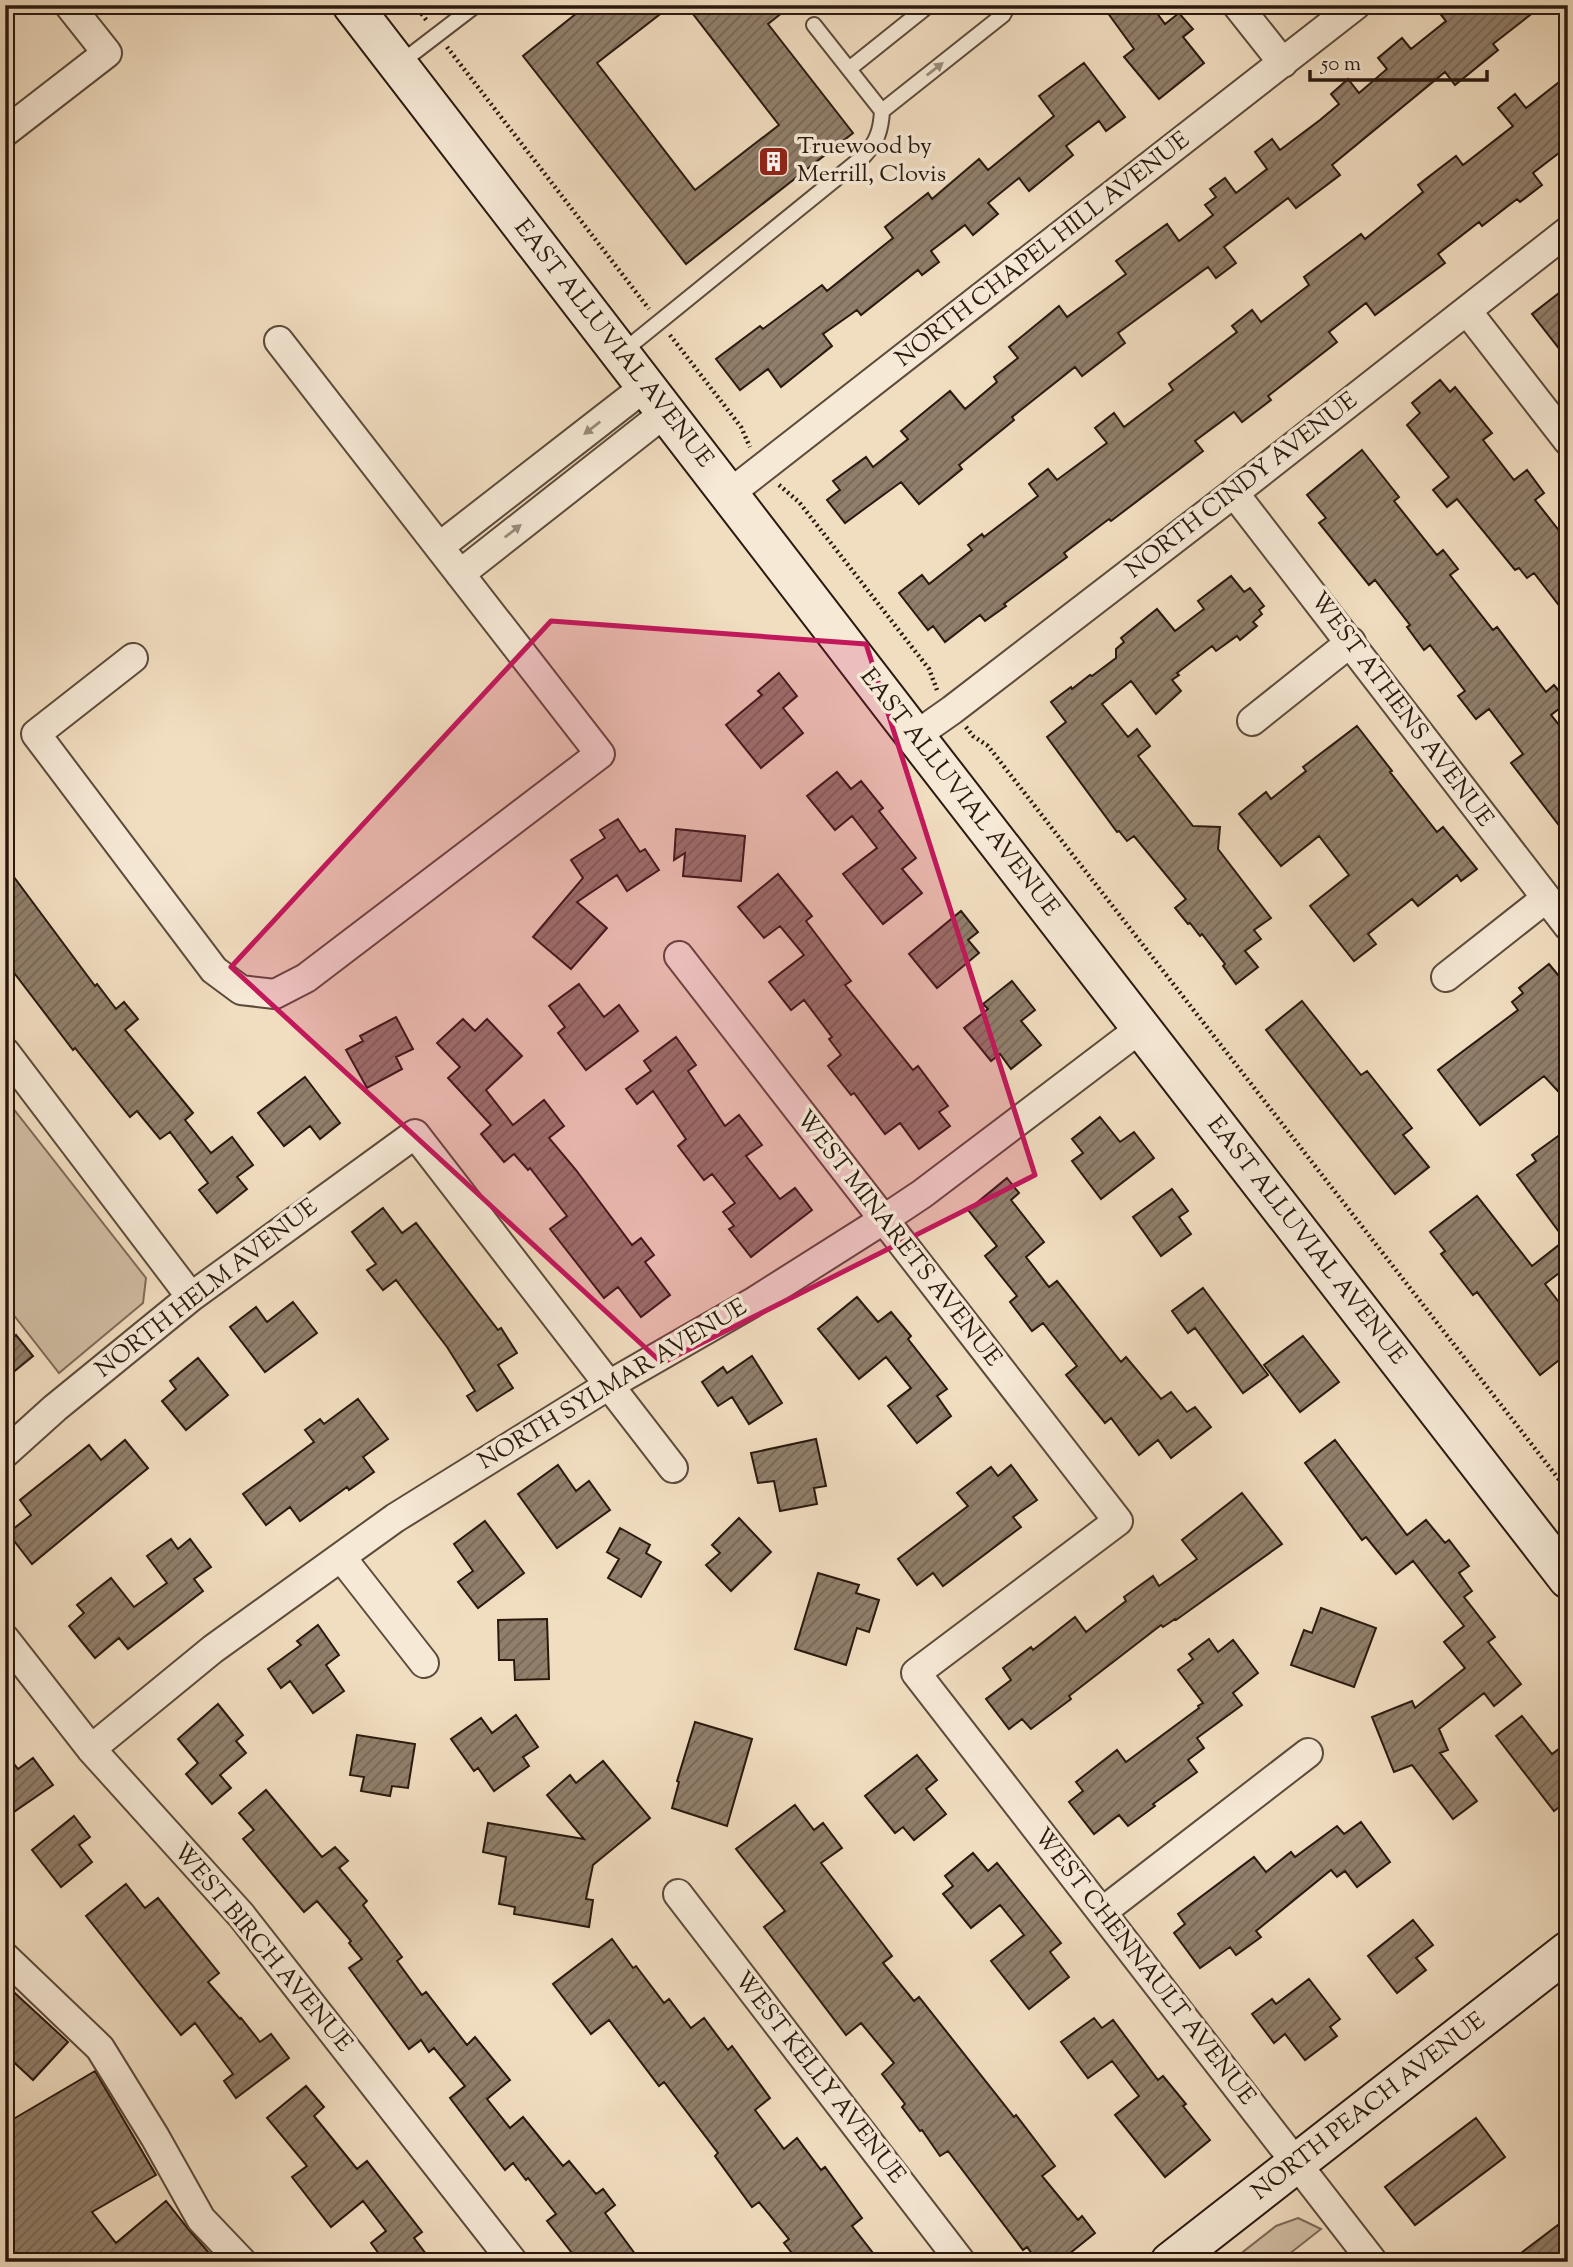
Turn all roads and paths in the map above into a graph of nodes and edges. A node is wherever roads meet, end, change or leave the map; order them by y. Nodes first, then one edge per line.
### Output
1 (69, 5) edge
2 (352, 5) edge
3 (415, 5) edge
4 (476, 5) edge
5 (929, 5) edge
6 (1008, 5) edge
7 (1237, 5) edge
8 (1356, 5) edge
9 (814, 25) dead end
10 (437, 35) junction
11 (1283, 63) junction
12 (398, 65) junction
13 (849, 69) junction
14 (881, 111) junction
15 (5, 132) edge
16 (1568, 232) edge
17 (1467, 311) junction
18 (659, 322) junction
19 (279, 341) dead end
20 (620, 354) junction
21 (656, 399) junction
22 (1568, 441) edge
23 (764, 467) junction
24 (1234, 493) junction
25 (729, 494) junction
26 (439, 548) junction
27 (460, 573) junction
28 (1351, 642) junction
29 (133, 658) dead end
30 (953, 710) junction
31 (1252, 722) dead end
32 (915, 736) junction
33 (1545, 898) junction
34 (1568, 926) edge
35 (679, 956) dead end
36 (1446, 977) dead end
37 (1141, 1028) junction
38 (6, 1053) edge
39 (883, 1220) junction
40 (191, 1297) junction
41 (609, 1385) junction
42 (5, 1452) edge
43 (673, 1468) dead end
44 (1568, 1491) edge
45 (341, 1557) junction
46 (1568, 1579) edge
47 (5, 1639) edge
48 (424, 1663) dead end
49 (916, 1673) joint
50 (91, 1749) junction
51 (1308, 1753) dead end
52 (678, 1894) dead end
53 (1102, 1913) junction
54 (1568, 1951) edge
55 (5, 1957) edge
56 (1297, 2164) junction
57 (242, 2262) edge
58 (513, 2262) edge
59 (961, 2262) edge
60 (1170, 2262) edge
61 (1373, 2262) edge

1 - 15 street
2 - 12 street, EAST ALLUVIAL AVENUE
3 - 10 path
4 - 10 lane
5 - 13 lane
14 -> 6 lane
7 - 11 street
8 - 11 street, NORTH CHAPEL HILL AVENUE
9 - 13 lane
10 - 12 lane
10 - 18 path
11 - 23 street, NORTH CHAPEL HILL AVENUE
12 - 20 street, EAST ALLUVIAL AVENUE
13 - 14 lane
14 - 18 lane
16 - 17 street, NORTH CINDY AVENUE
17 - 22 street
17 - 24 street, NORTH CINDY AVENUE
18 - 20 lane
18 - 23 path
19 - 26 street
20 - 21 street, EAST ALLUVIAL AVENUE
21 - 25 street, EAST ALLUVIAL AVENUE
21 -> 26 street
27 -> 21 street
23 - 25 street, NORTH CHAPEL HILL AVENUE
23 - 30 path
24 - 28 street, WEST ATHENS AVENUE
24 - 30 street, NORTH CINDY AVENUE
25 - 32 street, EAST ALLUVIAL AVENUE
26 - 27 street
27 - 29 street
28 - 31 street
28 - 33 street, WEST ATHENS AVENUE
30 - 32 street, NORTH CINDY AVENUE
30 - 44 path
32 - 37 street, EAST ALLUVIAL AVENUE
33 - 34 street, WEST ATHENS AVENUE
33 - 36 street
35 - 39 street, WEST MINARETS AVENUE
37 - 39 street, NORTH SYLMAR AVENUE
37 - 46 street, EAST ALLUVIAL AVENUE
38 - 40 street
39 - 41 street, NORTH SYLMAR AVENUE
39 - 49 street, WEST MINARETS AVENUE
40 - 41 street, NORTH HELM AVENUE
40 - 42 street, NORTH HELM AVENUE
41 - 43 street
41 - 45 street, NORTH SYLMAR AVENUE
45 - 48 street
45 - 50 street, NORTH SYLMAR AVENUE
47 - 50 street, WEST BIRCH AVENUE
49 - 53 street, WEST CHENNAULT AVENUE
50 - 58 street, WEST BIRCH AVENUE
51 - 53 street
52 - 59 street, WEST KELLY AVENUE
53 - 56 street, WEST CHENNAULT AVENUE
54 - 56 street, NORTH PEACH AVENUE
55 - 57 street
56 - 60 street, NORTH PEACH AVENUE
56 - 61 street, WEST CHENNAULT AVENUE

